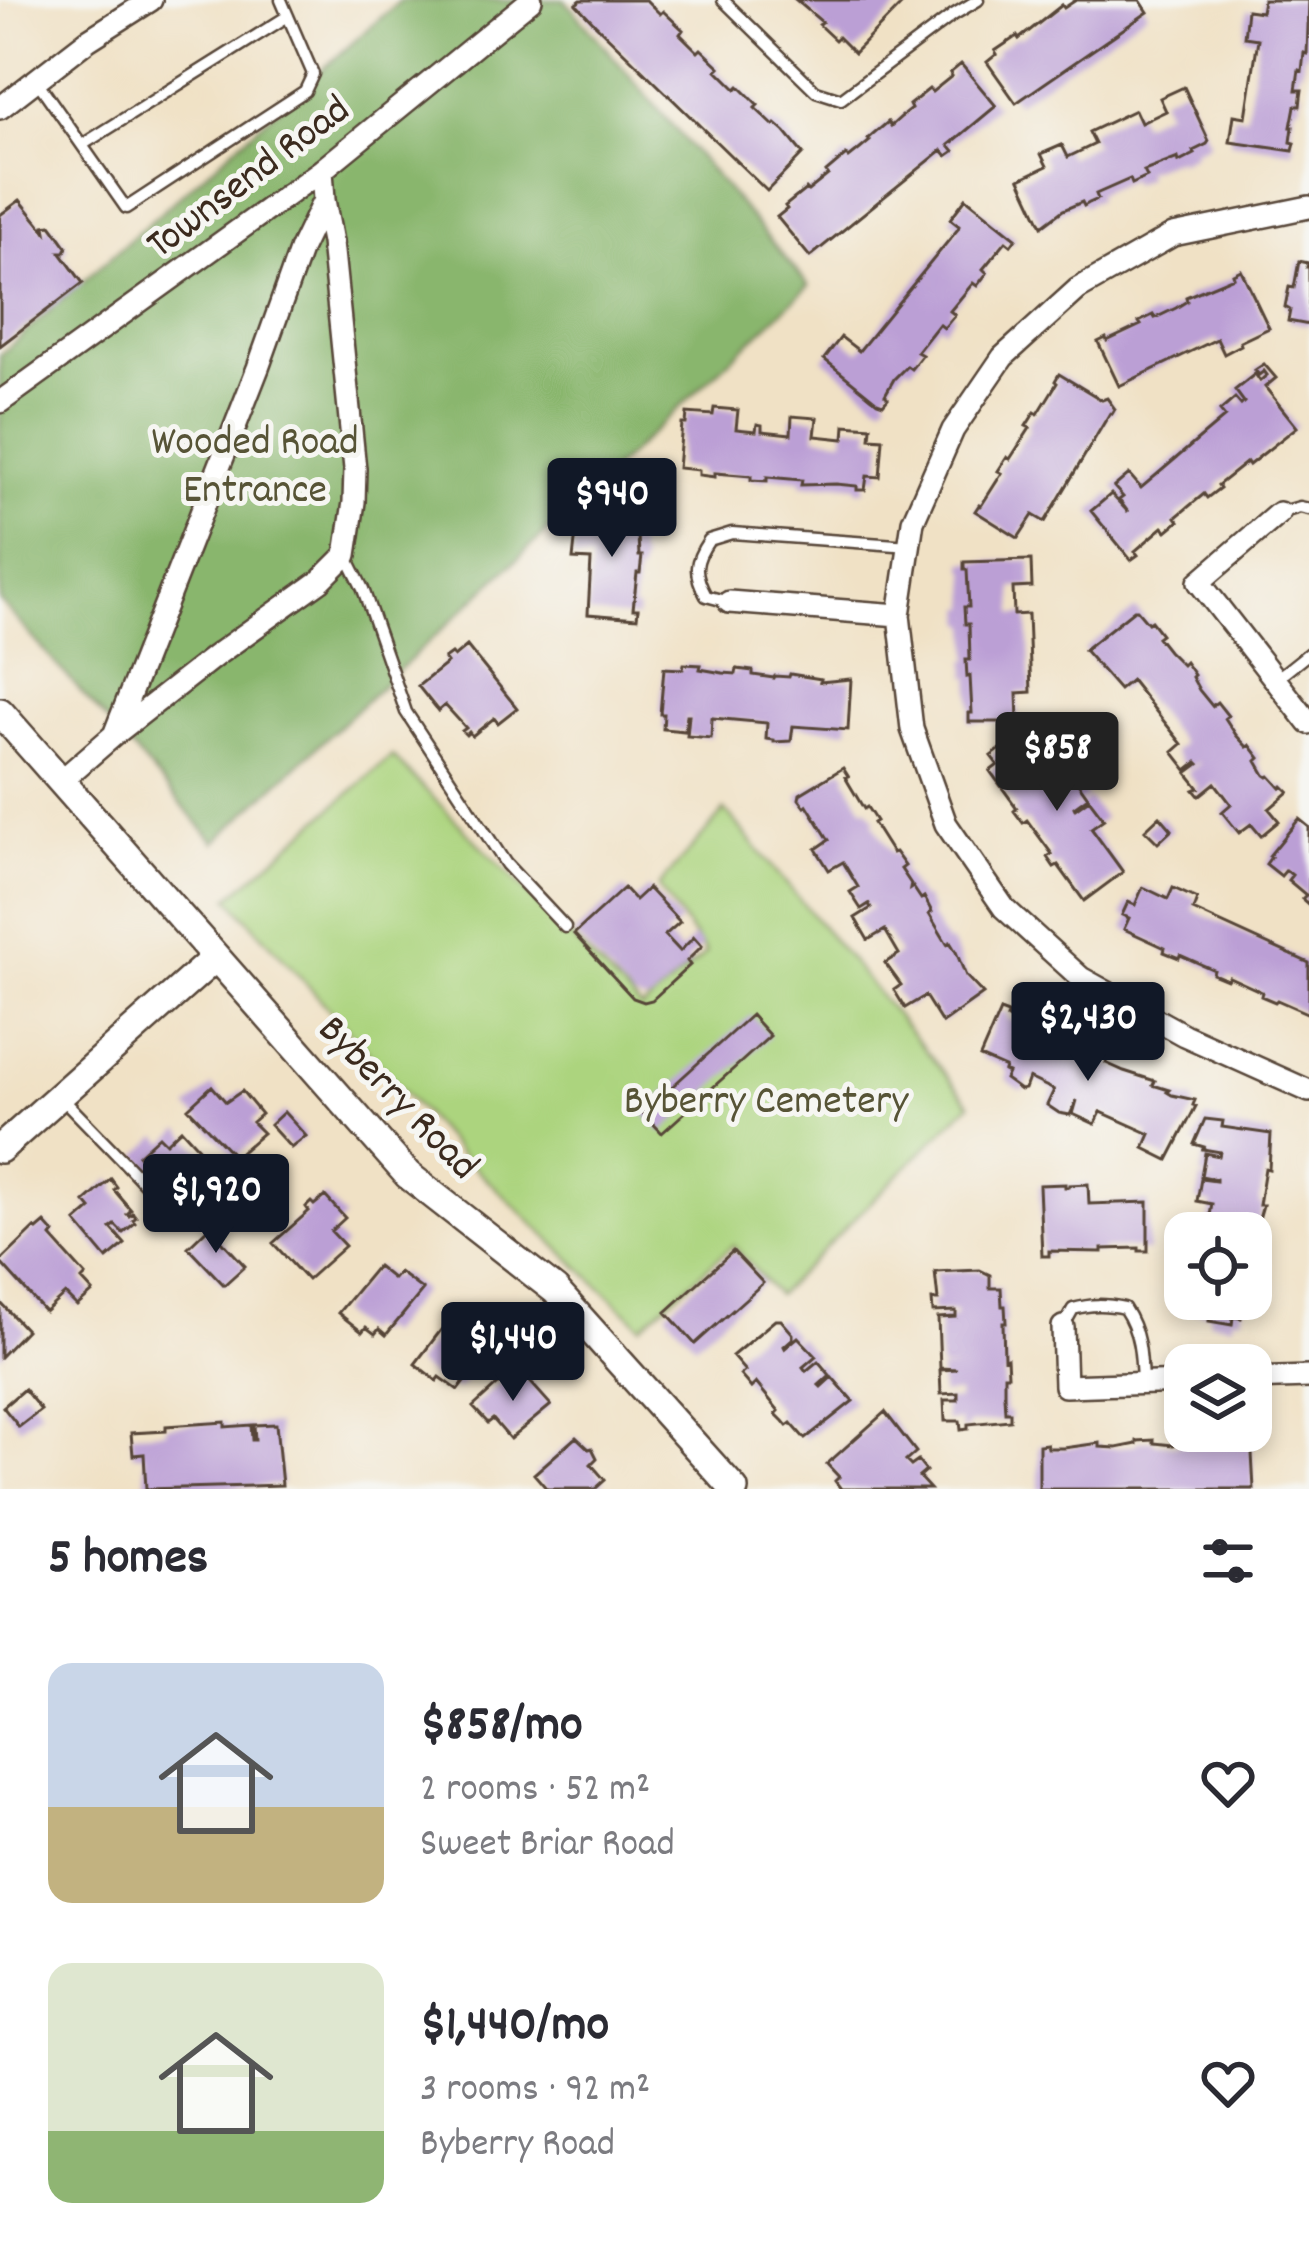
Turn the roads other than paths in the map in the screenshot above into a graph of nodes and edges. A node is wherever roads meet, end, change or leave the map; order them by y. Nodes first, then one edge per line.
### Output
1 (151, 0) edge
2 (281, 0) edge
3 (531, 0) edge
4 (722, 0) edge
5 (978, 0) edge
6 (288, 16) junction
7 (35, 78) junction
8 (0, 107) edge
9 (82, 145) junction
10 (322, 170) junction
11 (324, 200) junction
12 (1309, 207) edge
13 (0, 402) edge
14 (1309, 509) edge
15 (1280, 513) joint
16 (910, 546) junction
17 (346, 555) junction
18 (729, 602) joint
19 (899, 616) junction
20 (1309, 652) edge
21 (1275, 680) junction
22 (0, 712) edge
23 (1309, 724) edge
24 (113, 735) junction
25 (62, 780) junction
26 (565, 927) dead end
27 (216, 957) junction
28 (1309, 1091) edge
29 (60, 1097) junction
30 (0, 1149) edge
31 (167, 1209) dead end
32 (1063, 1328) joint
33 (1309, 1378) edge
34 (1272, 1379) edge
35 (1164, 1382) edge
36 (1142, 1383) junction
37 (734, 1489) edge

1 - 7 street
2 - 6 lane
3 - 10 street, Townsend Road
4 - 5 lane
6 - 9 lane
6 - 9 lane
7 - 8 street
7 - 9 lane
10 - 11 street
10 - 13 street, Townsend Road
11 - 17 street
11 - 24 street
12 - 16 street
14 - 15 lane
15 - 21 street
16 - 18 lane
16 - 19 street
17 - 24 street
17 - 26 lane
18 - 19 street
19 - 28 street
20 - 21 lane
21 - 23 street
22 - 25 street, Byberry Road
24 - 25 street
25 - 27 street, Byberry Road
27 - 29 street
27 - 37 street, Byberry Road
29 - 30 street
29 - 31 lane
32 - 36 street
32 - 36 lane
33 - 34 street
35 - 36 street

